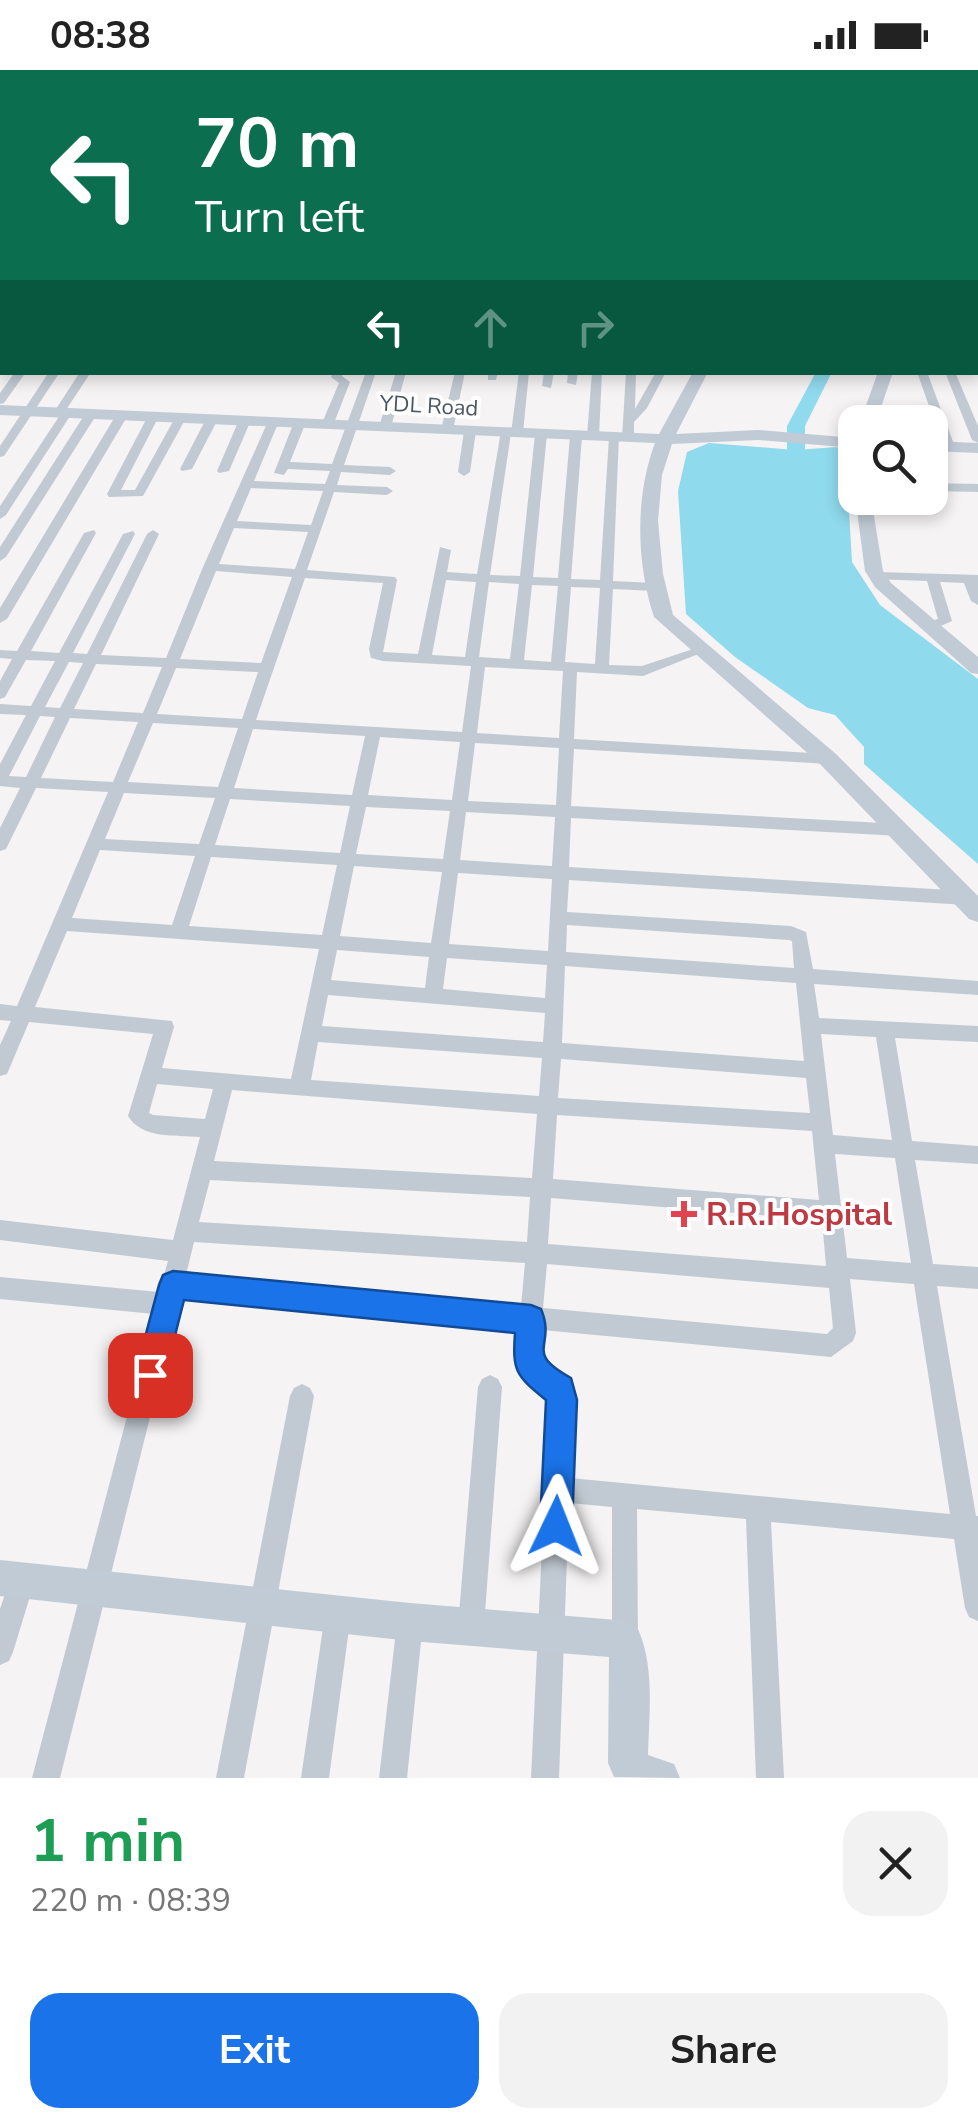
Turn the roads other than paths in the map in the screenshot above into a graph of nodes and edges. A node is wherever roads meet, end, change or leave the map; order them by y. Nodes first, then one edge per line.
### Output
1 (20, 375) edge
2 (53, 375) edge
3 (84, 375) edge
4 (337, 375) edge
5 (370, 375) edge
6 (400, 375) edge
7 (459, 375) edge
8 (523, 375) edge
9 (549, 375) edge
10 (596, 375) edge
11 (631, 375) edge
12 (660, 375) edge
13 (699, 375) edge
14 (885, 375) edge
15 (923, 375) edge
16 (951, 375) edge
17 (548, 386) dead end
18 (0, 402) edge
19 (874, 405) edge
20 (934, 405) edge
21 (0, 410) edge
22 (28, 411) junction
23 (63, 413) junction
24 (91, 414) junction
25 (122, 415) junction
26 (153, 416) junction
27 (180, 418) junction
28 (212, 419) junction
29 (245, 420) junction
30 (273, 421) junction
31 (300, 422) junction
32 (328, 424) junction
33 (352, 424) junction
34 (385, 427) junction
35 (447, 430) junction
36 (470, 431) junction
37 (624, 432) junction
38 (511, 433) junction
39 (541, 434) junction
40 (585, 436) junction
41 (664, 439) junction
42 (978, 440) edge
43 (838, 441) edge
44 (949, 447) edge
45 (978, 448) edge
46 (0, 454) edge
47 (283, 465) junction
48 (337, 468) junction
49 (186, 469) dead end
50 (390, 470) dead end
51 (223, 471) dead end
52 (464, 472) dead end
53 (246, 484) junction
54 (275, 485) junction
55 (948, 487) edge
56 (330, 488) junction
57 (978, 488) edge
58 (388, 490) dead end
59 (0, 515) edge
60 (865, 515) edge
61 (228, 524) junction
62 (316, 530) junction
63 (90, 533) dead end
64 (130, 534) dead end
65 (154, 534) dead end
66 (445, 550) dead end
67 (0, 557) edge
68 (209, 567) junction
69 (300, 574) junction
70 (440, 576) junction
71 (877, 576) junction
72 (932, 577) junction
73 (484, 578) junction
74 (974, 578) edge
75 (525, 581) junction
76 (563, 583) junction
77 (606, 585) junction
78 (654, 586) junction
79 (978, 600) edge
80 (0, 619) edge
81 (929, 626) junction
82 (700, 650) junction
83 (0, 654) edge
84 (22, 656) junction
85 (62, 658) junction
86 (424, 658) junction
87 (90, 660) junction
88 (475, 661) junction
89 (170, 664) junction
90 (516, 664) junction
91 (564, 666) junction
92 (266, 668) junction
93 (978, 668) edge
94 (602, 669) junction
95 (0, 694) edge
96 (0, 709) edge
97 (34, 711) junction
98 (65, 713) junction
99 (148, 719) junction
100 (246, 725) junction
101 (373, 732) junction
102 (469, 738) junction
103 (568, 744) junction
104 (828, 759) junction
105 (0, 780) edge
106 (30, 783) junction
107 (120, 788) junction
108 (223, 793) junction
109 (359, 801) junction
110 (459, 806) junction
111 (565, 812) junction
112 (901, 830) junction
113 (96, 844) junction
114 (0, 845) edge
115 (204, 851) junction
116 (346, 860) junction
117 (451, 866) junction
118 (562, 873) junction
119 (972, 905) edge
120 (559, 918) junction
121 (62, 924) junction
122 (178, 932) junction
123 (328, 943) junction
124 (439, 951) junction
125 (556, 960) junction
126 (807, 978) junction
127 (320, 987) junction
128 (978, 988) edge
129 (433, 996) junction
130 (554, 1006) junction
131 (0, 1012) edge
132 (23, 1014) junction
133 (812, 1026) junction
134 (884, 1029) junction
135 (310, 1033) junction
136 (978, 1034) edge
137 (552, 1053) junction
138 (0, 1068) edge
139 (817, 1070) junction
140 (151, 1075) junction
141 (224, 1083) junction
142 (300, 1088) junction
143 (547, 1106) junction
144 (212, 1130) junction
145 (824, 1133) junction
146 (904, 1150) junction
147 (978, 1155) edge
148 (203, 1170) junction
149 (540, 1188) junction
150 (832, 1211) junction
151 (0, 1230) edge
152 (184, 1242) junction
153 (536, 1253) junction
154 (838, 1273) junction
155 (926, 1274) junction
156 (978, 1278) edge
157 (0, 1288) edge
158 (171, 1295) junction
159 (531, 1320) junction
160 (490, 1388) dead end
161 (302, 1396) dead end
162 (557, 1489) junction
163 (624, 1494) junction
164 (758, 1508) junction
165 (972, 1528) edge
166 (11, 1579) edge
167 (95, 1588) junction
168 (260, 1606) junction
169 (978, 1608) edge
170 (338, 1614) junction
171 (410, 1622) junction
172 (471, 1626) junction
173 (552, 1635) junction
174 (625, 1642) junction
175 (0, 1652) edge
176 (46, 1778) edge
177 (230, 1778) edge
178 (315, 1778) edge
179 (393, 1778) edge
180 (546, 1778) edge
181 (660, 1778) edge
182 (770, 1778) edge

1 - 18 street
2 - 22 street
3 - 23 street
4 - 32 street
5 - 33 street
6 - 34 street
7 - 35 street
8 - 38 street
9 - 17 street
10 - 40 street
11 - 37 street
12 - 37 street
13 - 41 street
14 - 19 street
15 - 20 street
16 - 42 street
21 - 22 street, YDL Road
22 - 23 street, YDL Road
22 - 46 street
23 - 24 street, YDL Road
23 - 59 street
24 - 25 street, YDL Road
24 - 67 street
25 - 26 street, YDL Road
25 - 80 street
26 - 27 street, YDL Road
26 - 27 street
27 - 28 street, YDL Road
28 - 29 street, YDL Road
28 - 49 street
29 - 30 street, YDL Road
29 - 51 street
30 - 31 street, YDL Road
30 - 53 street
31 - 32 street, YDL Road
31 - 47 street
32 - 33 street, YDL Road
33 - 34 street, YDL Road
33 - 48 street
34 - 35 street, YDL Road
35 - 36 street, YDL Road
36 - 38 street, YDL Road
36 - 52 street
37 - 40 street, YDL Road
37 - 41 street, YDL Road
37 - 77 street
38 - 39 street, YDL Road
38 - 73 street
39 - 40 street, YDL Road
39 - 75 street
40 - 76 street
41 - 43 street, YDL Road
41 - 78 street
44 - 45 street
47 - 48 street
47 - 54 street
48 - 50 street
48 - 56 street
53 - 54 street
53 - 61 street
54 - 56 street
55 - 57 street
56 - 58 street
56 - 62 street
60 - 71 street
61 - 62 street
61 - 68 street
62 - 69 street
63 - 84 street
64 - 85 street
65 - 87 street
66 - 70 street
68 - 69 street
68 - 89 street
69 - 86 street
69 - 92 street
70 - 73 street
70 - 86 street
71 - 72 street
71 - 81 street
72 - 74 street
72 - 81 street
73 - 75 street
73 - 88 street
74 - 79 street
75 - 76 street
75 - 90 street
76 - 77 street
76 - 91 street
77 - 78 street
77 - 94 street
78 - 82 street
81 - 93 street
82 - 94 street
82 - 104 street
83 - 84 street
84 - 85 street
84 - 95 street
85 - 87 street
85 - 97 street
86 - 88 street
87 - 89 street
87 - 98 street
88 - 90 street
88 - 102 street
89 - 92 street
89 - 99 street
90 - 91 street
91 - 94 street
91 - 103 street
92 - 100 street
96 - 97 street
97 - 98 street
97 - 105 street
98 - 99 street
98 - 106 street
99 - 100 street
99 - 107 street
100 - 101 street
100 - 108 street
101 - 102 street
101 - 109 street
102 - 103 street
102 - 110 street
103 - 104 street
103 - 111 street
104 - 112 street
105 - 106 street
106 - 107 street
106 - 114 street
107 - 108 street
107 - 113 street
108 - 109 street
108 - 115 street
109 - 110 street
109 - 116 street
110 - 111 street
110 - 117 street
111 - 112 street
111 - 118 street
112 - 119 street
113 - 115 street
113 - 121 street
115 - 116 street
115 - 122 street
116 - 117 street
116 - 123 street
117 - 118 street
117 - 124 street
118 - 119 street
118 - 120 street
120 - 125 street
120 - 126 street
121 - 122 street
121 - 132 street
122 - 123 street
123 - 124 street
123 - 127 street
124 - 125 street
124 - 129 street
125 - 126 street
125 - 130 street
126 - 128 street
126 - 133 street
127 - 129 street
127 - 135 street
129 - 130 street
130 - 137 street
131 - 132 street
132 - 138 street
132 - 140 street
133 - 134 street
133 - 139 street
134 - 136 street
134 - 146 street
135 - 137 street
135 - 142 street
137 - 139 street
137 - 143 street
139 - 145 street
140 - 141 street
140 - 144 street
141 - 142 street
141 - 144 street
142 - 143 street
143 - 145 street
143 - 149 street
144 - 148 street
145 - 146 street
145 - 150 street
146 - 147 street
146 - 155 street
148 - 149 street
148 - 152 street
149 - 150 street
149 - 153 street
150 - 154 street
151 - 152 street
152 - 153 street
152 - 158 street
153 - 154 street
153 - 159 street
154 - 155 street
154 - 159 street
155 - 156 street
155 - 165 street
157 - 158 street
158 - 159 street
158 - 167 street
159 - 162 street
160 - 172 street
161 - 168 street
162 - 163 street
162 - 173 street
163 - 164 street
163 - 174 street
164 - 165 street
164 - 182 street
165 - 169 street
166 - 167 street
166 - 175 street
167 - 168 street
167 - 176 street
168 - 170 street
168 - 177 street
170 - 171 street
170 - 178 street
171 - 172 street
171 - 179 street
172 - 173 street
173 - 174 street
173 - 180 street
174 - 181 street

